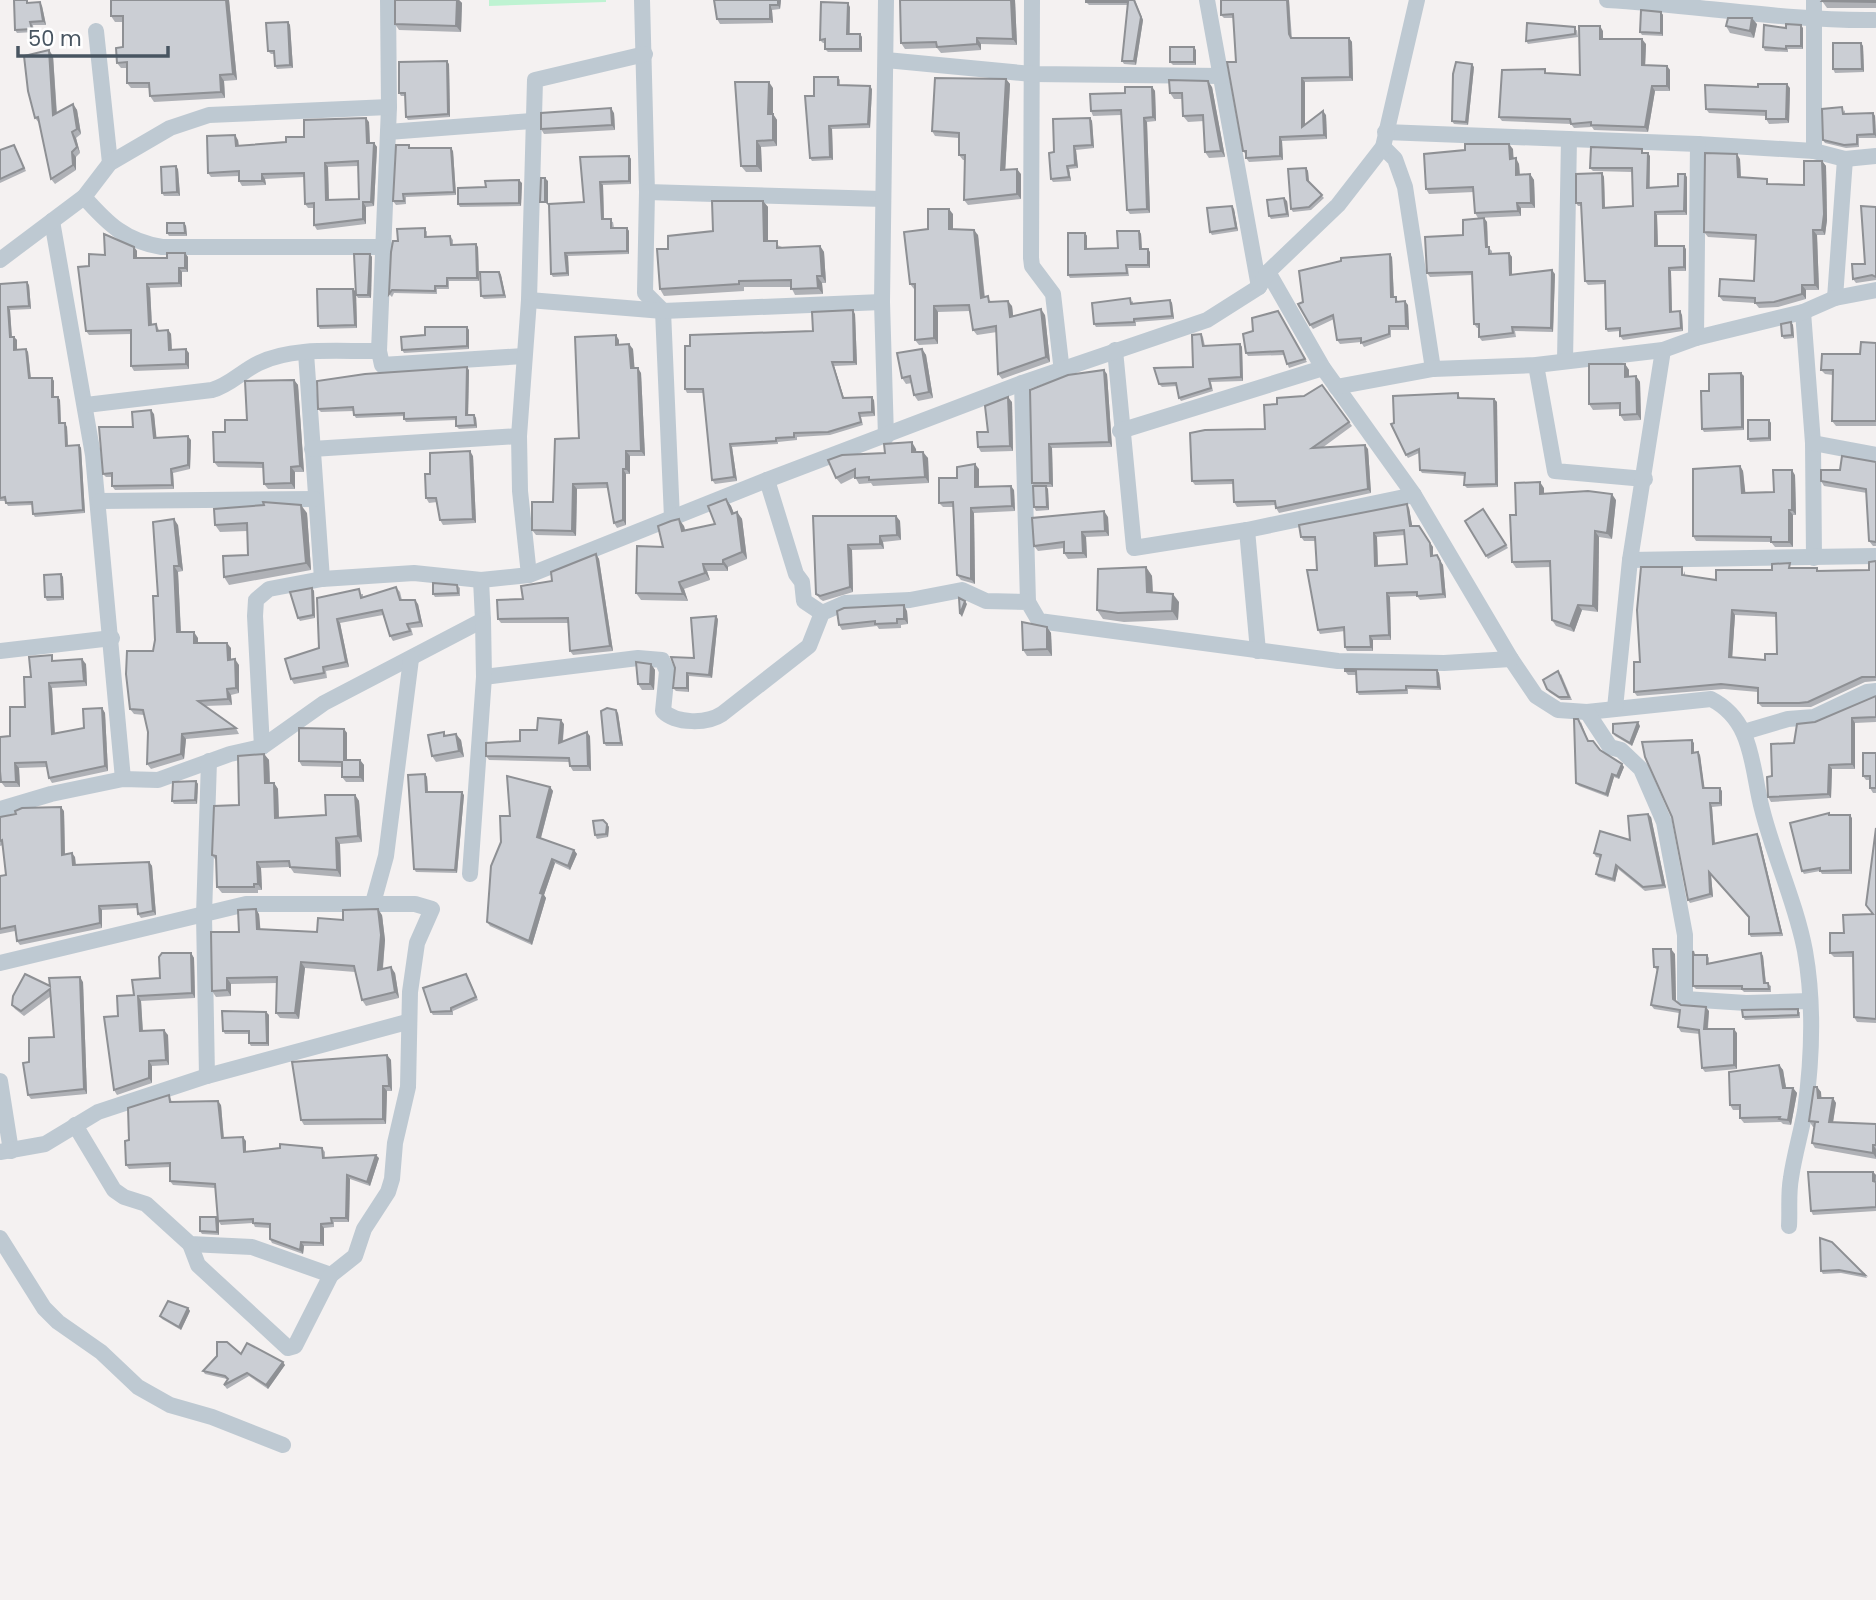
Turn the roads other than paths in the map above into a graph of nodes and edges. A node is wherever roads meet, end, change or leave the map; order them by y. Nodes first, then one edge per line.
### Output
1 (388, 0) edge
2 (642, 0) edge
3 (886, 0) edge
4 (1032, 0) edge
5 (1207, 0) edge
6 (1417, 0) edge
7 (1607, 0) edge
8 (1814, 0) edge
9 (1813, 20) junction
10 (1874, 20) edge
11 (96, 31) dead end
12 (645, 54) junction
13 (886, 60) junction
14 (1032, 74) junction
15 (1222, 76) junction
16 (389, 107) junction
17 (532, 121) junction
18 (388, 132) junction
19 (1569, 139) junction
20 (1384, 140) junction
21 (1698, 144) junction
22 (1814, 151) junction
23 (1876, 156) edge
24 (1845, 159) junction
25 (110, 163) junction
26 (647, 191) junction
27 (84, 197) junction
28 (883, 200) junction
29 (52, 221) junction
30 (385, 247) junction
31 (0, 260) edge
32 (1268, 272) junction
33 (1259, 287) junction
34 (1876, 290) edge
35 (1835, 298) junction
36 (529, 300) junction
37 (882, 302) junction
38 (663, 311) junction
39 (1803, 312) junction
40 (1696, 338) junction
41 (1115, 349) junction
42 (1663, 350) junction
43 (379, 351) junction
44 (306, 353) junction
45 (524, 356) junction
46 (1565, 361) junction
47 (1536, 365) junction
48 (1323, 368) junction
49 (1433, 369) junction
50 (1062, 372) junction
51 (1022, 383) junction
52 (1336, 387) junction
53 (86, 405) junction
54 (1121, 431) junction
55 (519, 436) junction
56 (886, 437) junction
57 (1813, 443) junction
58 (312, 449) junction
59 (1876, 455) edge
60 (1645, 479) junction
61 (767, 480) junction
62 (1414, 495) junction
63 (314, 499) junction
64 (99, 501) junction
65 (672, 518) junction
66 (1247, 530) junction
67 (1876, 556) edge
68 (1814, 558) junction
69 (1630, 559) junction
70 (529, 575) junction
71 (322, 579) junction
72 (481, 580) junction
73 (1028, 601) junction
74 (822, 613) junction
75 (483, 620) junction
76 (112, 638) junction
77 (0, 651) edge
78 (1258, 651) junction
79 (411, 659) junction
80 (1511, 659) junction
81 (484, 677) junction
82 (1876, 691) edge
83 (1615, 708) junction
84 (1587, 712) junction
85 (1744, 732) junction
86 (262, 747) junction
87 (209, 761) junction
88 (123, 779) junction
89 (0, 809) edge
90 (470, 874) dead end
91 (373, 903) junction
92 (204, 915) junction
93 (0, 963) edge
94 (1809, 1001) junction
95 (407, 1022) junction
96 (206, 1076) junction
97 (0, 1081) edge
98 (75, 1125) junction
99 (5, 1151) edge
100 (1789, 1226) dead end
101 (0, 1238) edge
102 (190, 1244) junction
103 (331, 1275) junction
104 (283, 1445) dead end

1 - 16 street
2 - 12 street
3 - 13 street
4 - 14 street
5 - 15 street
6 - 20 street
7 - 9 street
8 - 9 street
9 - 10 street
9 - 22 street
11 - 25 street
12 - 17 street
12 - 26 street
13 - 14 street
13 - 28 street
14 - 15 street
14 - 50 street
15 - 33 street
16 - 18 street
16 - 25 street
17 - 18 street
17 - 36 street
18 - 30 street
19 - 20 street
19 - 21 street
19 - 46 street
20 - 32 street
20 - 49 street
21 - 22 street
21 - 40 street
22 - 24 street
23 - 24 street
24 - 35 street
25 - 27 street
26 - 28 street
26 - 38 street
27 - 29 street
27 - 30 street
28 - 37 street
29 - 31 street
29 - 53 street
30 - 43 street
32 - 33 street
32 - 48 street
33 - 41 street
34 - 35 street
35 - 39 street
36 - 38 street
36 - 45 street
37 - 38 street
37 - 56 street
38 - 65 street
39 - 40 street
39 - 57 street
40 - 42 street
41 - 50 street
41 - 54 street
42 - 46 street
42 - 60 street
43 - 44 street
43 - 45 street
44 - 53 street
44 - 58 street
45 - 55 street
46 - 47 street
47 - 49 street
47 - 60 street
48 - 52 street
48 - 54 street
49 - 52 street
50 - 51 street
51 - 56 street
51 - 73 street
52 - 62 street
53 - 64 street
54 - 66 street
55 - 58 street
55 - 70 street
56 - 61 street
57 - 59 street
57 - 68 street
58 - 63 street
60 - 69 street
61 - 65 street
61 - 74 street
62 - 66 street
62 - 80 street
63 - 64 street
63 - 71 street
64 - 76 street
65 - 70 street
66 - 78 street
67 - 68 street
68 - 69 street
69 - 83 street
70 - 72 street
71 - 72 street
71 - 86 street
72 - 75 street
73 - 74 street
73 - 78 street
74 - 81 street
75 - 79 street
75 - 81 street
76 - 77 street
76 - 88 street
78 - 80 street
79 - 86 street
79 - 91 street
80 - 84 street
81 - 90 street
82 - 85 street
83 - 84 street
83 - 85 street
84 - 94 street
85 - 94 street
86 - 87 street
87 - 88 street
87 - 92 street
88 - 89 street
91 - 92 street
91 - 95 street
92 - 93 street
92 - 96 street
94 - 100 street
95 - 96 street
95 - 103 street
96 - 98 street
97 - 99 street
98 - 99 street
98 - 102 street
101 - 104 street
102 - 103 street
102 - 103 street

